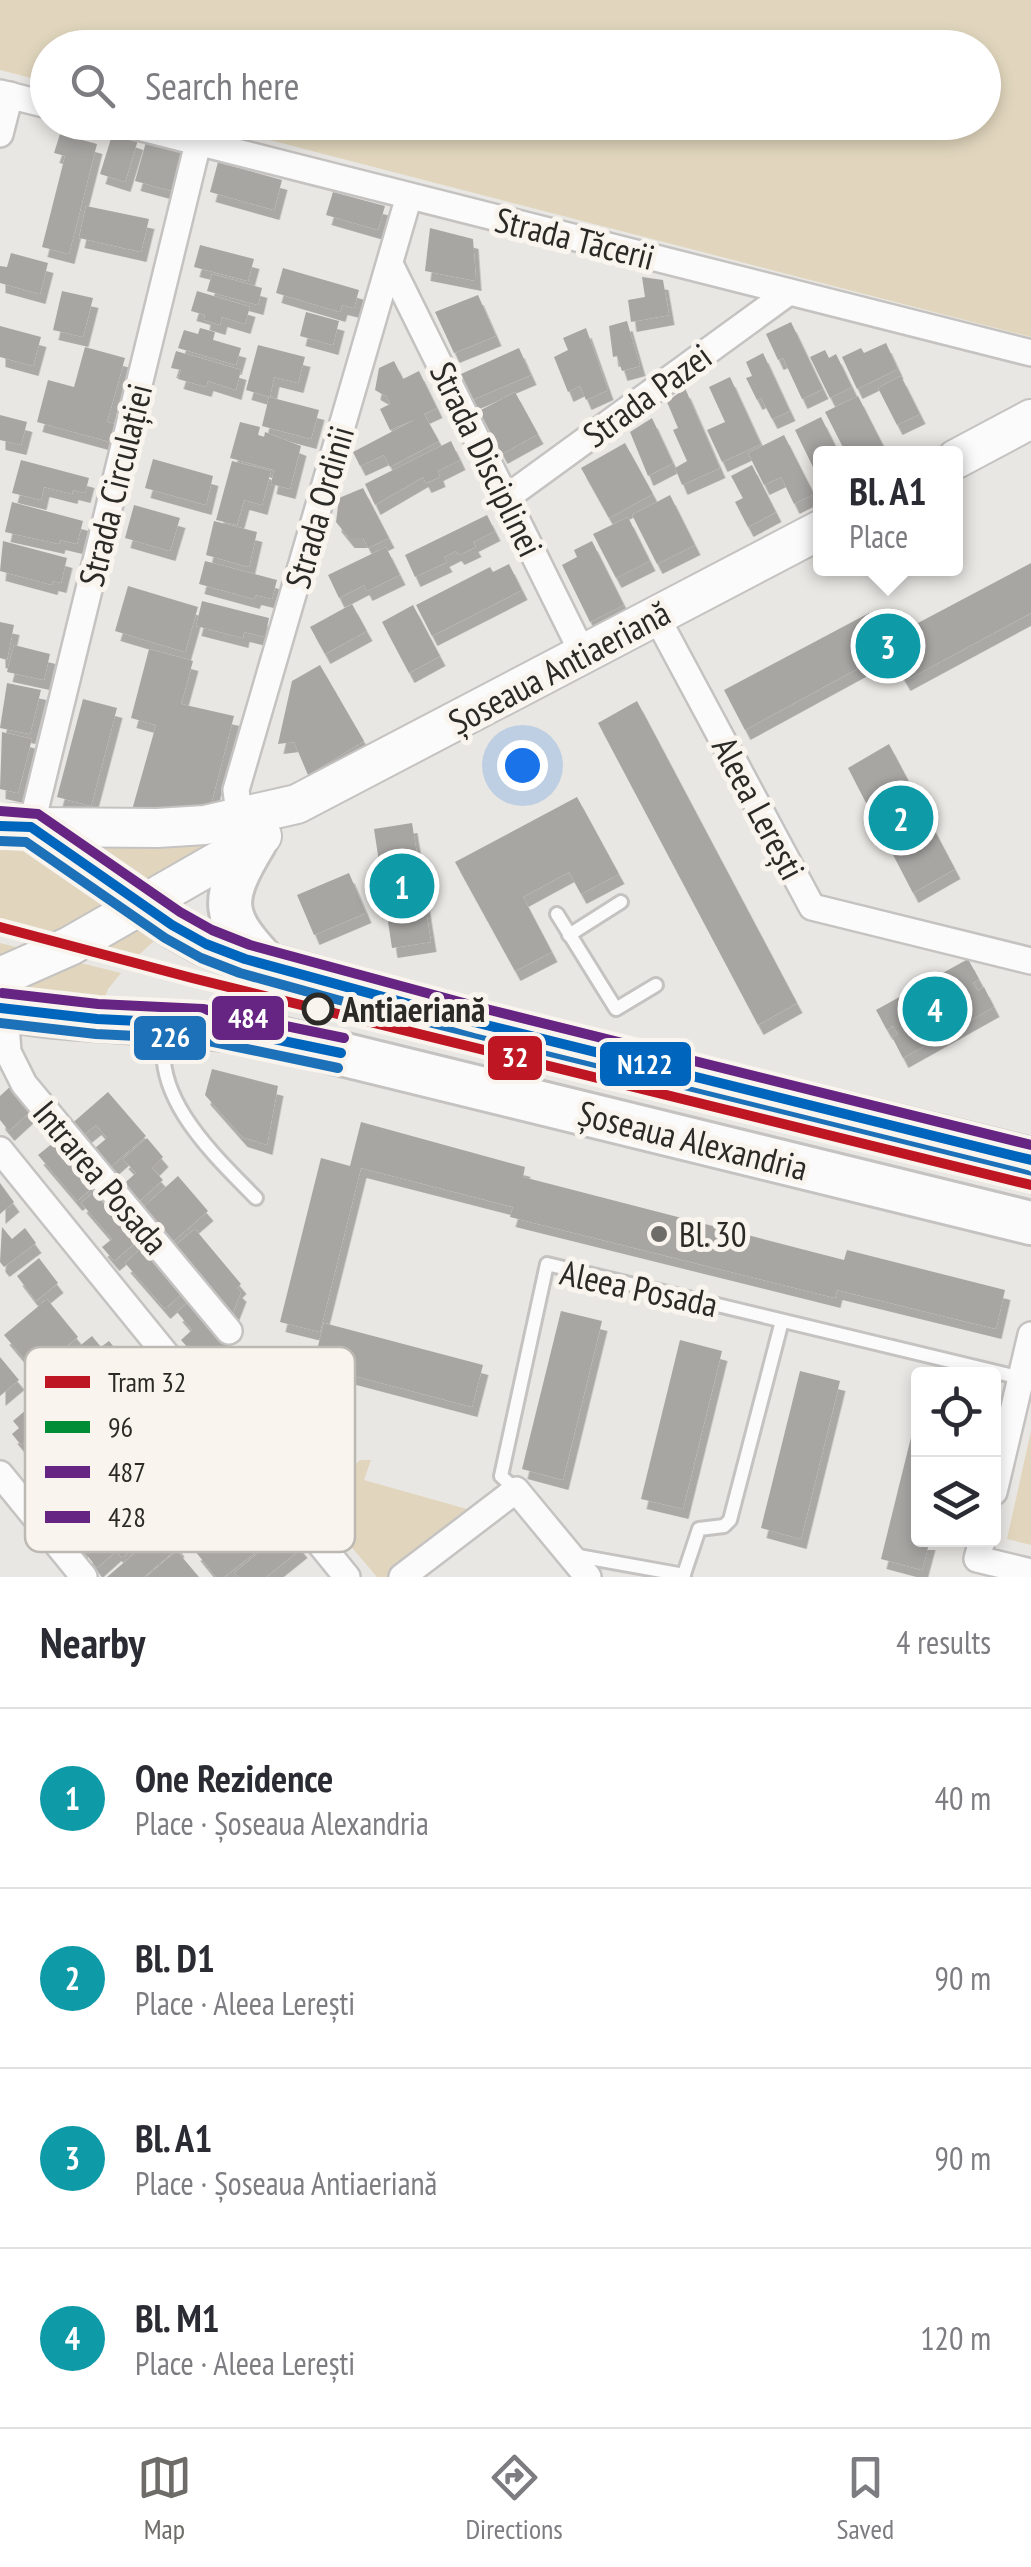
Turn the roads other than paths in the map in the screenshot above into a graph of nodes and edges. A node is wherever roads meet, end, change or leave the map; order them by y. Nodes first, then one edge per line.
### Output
1 (5, 94) edge
2 (30, 100) edge
3 (0, 134) edge
4 (190, 140) edge
5 (198, 142) junction
6 (410, 196) junction
7 (390, 264) junction
8 (789, 292) junction
9 (1031, 353) edge
10 (1031, 419) edge
11 (963, 455) edge
12 (506, 498) junction
13 (813, 534) edge
14 (656, 616) junction
15 (583, 654) junction
16 (16, 827) edge
17 (250, 830) junction
18 (621, 902) dead end
19 (143, 906) junction
20 (557, 914) dead end
21 (568, 935) junction
22 (1031, 961) edge
23 (268, 966) junction
24 (656, 985) dead end
25 (2, 998) edge
26 (169, 1022) junction
27 (0, 1150) edge
28 (1031, 1160) edge
29 (256, 1198) dead end
30 (1031, 1223) edge
31 (782, 1320) junction
32 (229, 1331) dead end
33 (1031, 1335) edge
34 (161, 1347) edge
35 (1021, 1378) junction
36 (1001, 1462) edge
37 (0, 1474) edge
38 (516, 1490) junction
39 (25, 1505) edge
40 (64, 1552) edge
41 (328, 1552) edge
42 (569, 1554) junction
43 (978, 1558) edge
44 (1031, 1572) edge
45 (683, 1576) edge
46 (84, 1577) edge
47 (348, 1577) edge
48 (402, 1577) edge
49 (588, 1577) edge

1 - 2 street
1 - 3 street
4 - 5 street, Strada Tăcerii
5 - 6 street, Strada Tăcerii
5 - 16 street, Strada Circulației
6 - 7 street, Strada Ordinii
6 - 8 street, Strada Tăcerii
7 - 12 street, Strada Disciplinei
7 - 17 street, Strada Ordinii
8 - 9 street, Strada Tăcerii
8 - 12 street, Strada Pazei
10 - 11 main road
12 - 15 street, Strada Disciplinei
13 - 14 main road, Șoseaua Antiaeriană
14 - 15 main road, Șoseaua Antiaeriană
14 - 22 street, Aleea Lerești
15 - 17 main road, Șoseaua Antiaeriană
16 - 17 main road
16 - 19 main road, Șoseaua Alexandria
17 - 19 main road, Șoseaua Antiaeriană
17 - 23 main road
18 - 21 lane
19 - 23 main road, Șoseaua Alexandria
19 - 25 main road, Șoseaua Antiaeriană
20 - 21 lane
21 - 24 lane
23 - 28 main road, Șoseaua Alexandria
25 - 26 main road, Șoseaua Alexandria
25 - 32 street, Intrarea Posada
26 - 29 lane
26 - 30 main road, Șoseaua Alexandria
27 - 34 street
31 - 35 lane, Aleea Posada
31 - 38 lane, Aleea Posada
31 - 45 lane
33 - 35 street
35 - 36 street
37 - 39 street
38 - 42 street, Aleea Posada
38 - 48 street
40 - 46 street
41 - 47 street
42 - 45 lane
42 - 49 street, Aleea Posada
43 - 44 street

